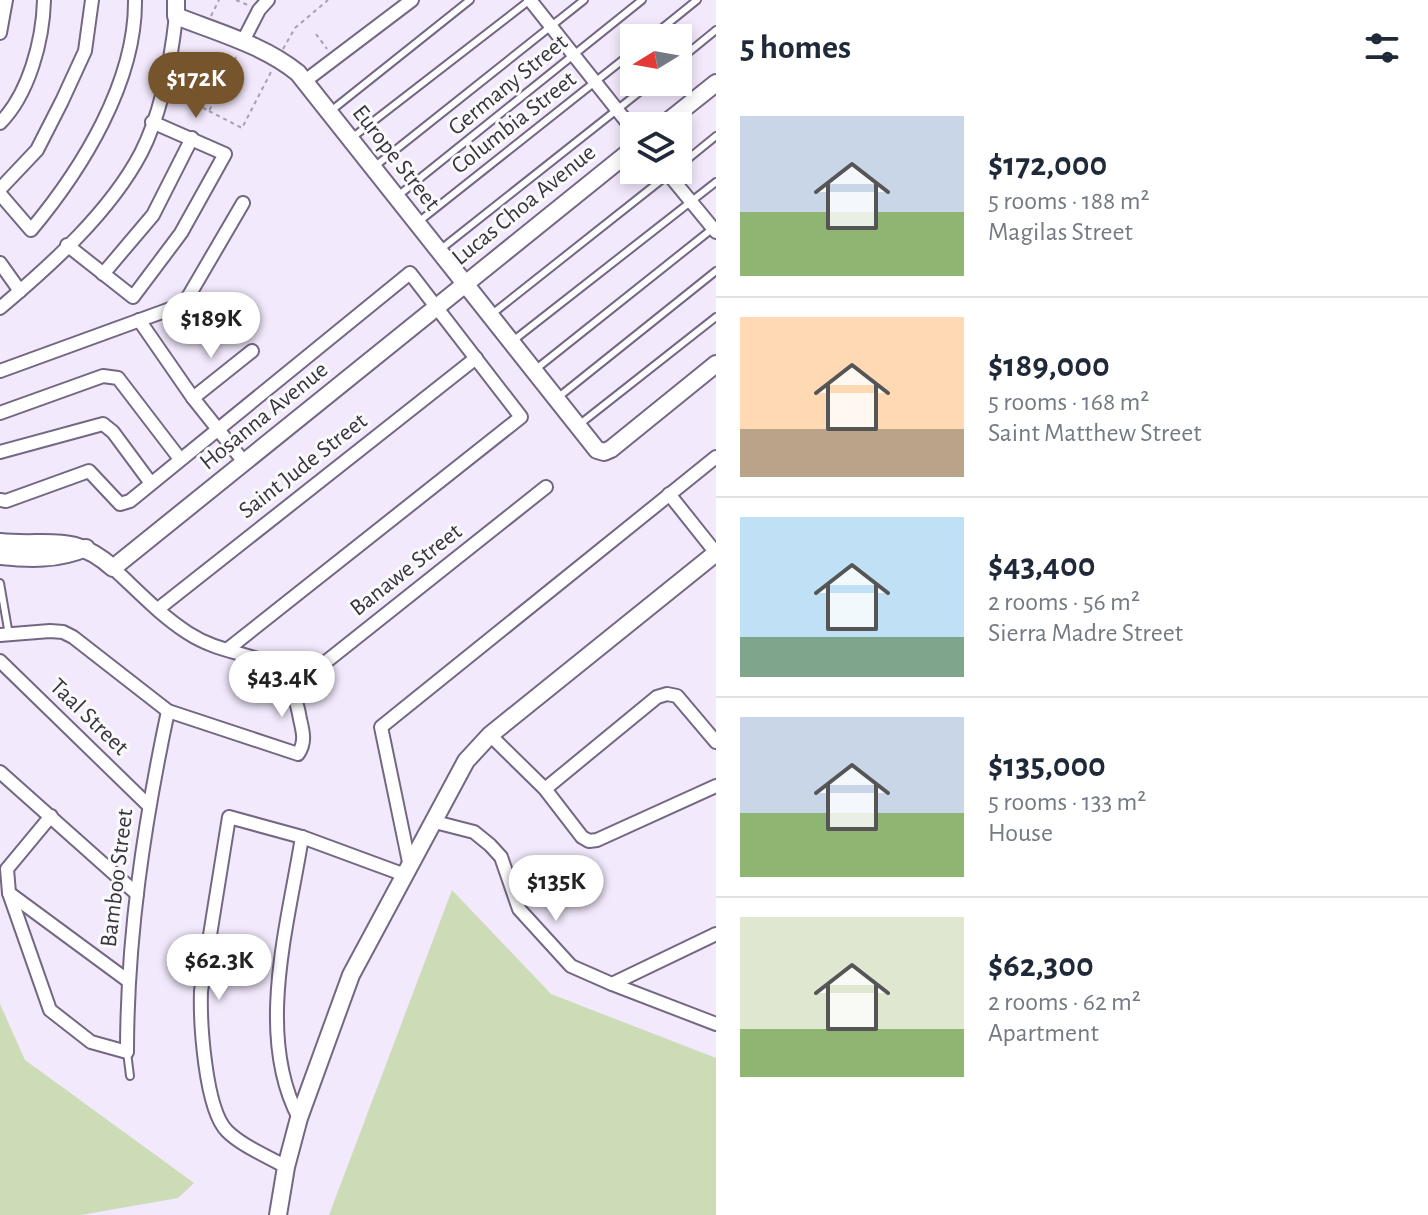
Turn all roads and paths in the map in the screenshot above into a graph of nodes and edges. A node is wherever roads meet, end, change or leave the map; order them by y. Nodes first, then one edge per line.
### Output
1 (6, 0) edge
2 (44, 0) edge
3 (92, 0) edge
4 (135, 0) edge
5 (219, 0) edge
6 (236, 0) edge
7 (268, 0) edge
8 (328, 0) edge
9 (412, 0) edge
10 (470, 0) edge
11 (530, 0) edge
12 (584, 0) edge
13 (642, 0) edge
14 (697, 0) edge
15 (176, 8) edge
16 (259, 10) junction
17 (667, 24) edge
18 (551, 27) junction
19 (205, 28) junction
20 (716, 30) edge
21 (0, 33) edge
22 (316, 34) dead end
23 (242, 43) junction
24 (692, 50) edge
25 (172, 53) junction
26 (575, 55) junction
27 (335, 59) junction
28 (282, 62) junction
29 (620, 62) edge
30 (225, 80) junction
31 (305, 81) junction
32 (595, 82) junction
33 (716, 83) edge
34 (164, 86) junction
35 (634, 96) edge
36 (617, 110) junction
37 (209, 111) junction
38 (329, 112) junction
39 (680, 112) edge
40 (620, 114) edge
41 (152, 122) junction
42 (0, 123) edge
43 (716, 136) edge
44 (192, 138) junction
45 (350, 139) junction
46 (692, 155) edge
47 (620, 159) edge
48 (373, 168) junction
49 (716, 182) edge
50 (655, 184) edge
51 (680, 184) edge
52 (0, 192) edge
53 (396, 197) junction
54 (691, 202) junction
55 (243, 203) dead end
56 (416, 223) junction
57 (715, 229) edge
58 (67, 245) junction
59 (438, 251) junction
60 (0, 263) edge
61 (716, 271) edge
62 (103, 274) junction
63 (463, 284) junction
64 (20, 291) junction
65 (440, 303) junction
66 (0, 308) edge
67 (490, 316) junction
68 (716, 317) edge
69 (139, 320) junction
70 (511, 342) junction
71 (252, 351) dead end
72 (476, 358) junction
73 (716, 364) edge
74 (0, 371) edge
75 (533, 371) junction
76 (193, 398) junction
77 (556, 400) junction
78 (0, 413) edge
79 (577, 426) junction
80 (218, 428) junction
81 (0, 452) edge
82 (716, 457) edge
83 (180, 459) junction
84 (244, 462) junction
85 (150, 482) junction
86 (546, 487) dead end
87 (669, 494) junction
88 (0, 500) edge
89 (0, 542) edge
90 (86, 548) junction
91 (716, 553) edge
92 (0, 556) edge
93 (113, 568) junction
94 (0, 583) edge
95 (158, 609) junction
96 (4, 635) edge
97 (228, 649) junction
98 (0, 661) edge
99 (293, 688) junction
100 (168, 711) junction
101 (490, 735) junction
102 (716, 742) edge
103 (0, 772) edge
104 (716, 786) edge
105 (545, 789) junction
106 (148, 805) junction
107 (51, 816) junction
108 (435, 822) junction
109 (302, 837) junction
110 (408, 871) junction
111 (9, 893) junction
112 (137, 894) junction
113 (716, 934) edge
114 (127, 980) junction
115 (612, 984) junction
116 (716, 1024) edge
117 (127, 1052) junction
118 (130, 1076) dead end
119 (299, 1118) junction
120 (286, 1167) junction
121 (278, 1215) edge

1 - 21 street
2 - 42 street
3 - 52 street
4 - 52 street
5 - 19 path
6 - 16 path
7 - 16 street
8 - 28 path
9 - 27 street
10 - 38 lane
11 - 18 street
11 - 45 lane
12 - 18 lane
13 - 26 lane, Germany Street
14 - 17 lane
15 - 19 street, Europe Street
15 - 25 street
16 - 23 street
18 - 26 street
18 - 48 lane
19 - 23 street, Europe Street
20 - 24 lane
22 - 27 path
23 - 28 street, Europe Street
23 - 30 path
25 - 30 path
25 - 34 street
26 - 32 street
26 - 53 lane, Germany Street
27 - 31 street
28 - 31 street, Europe Street
28 - 37 path
29 - 32 lane, Columbia Street
30 - 37 path
31 - 38 street, Europe Street
32 - 36 street
32 - 56 lane, Columbia Street
33 - 39 street
34 - 37 path
34 - 41 street
35 - 36 lane
36 - 40 street
36 - 59 lane
38 - 45 street, Europe Street
41 - 44 street
41 - 58 street
43 - 46 lane
44 - 62 street
44 - 62 street
45 - 48 street, Europe Street
47 - 63 street, Lucas Choa Avenue
48 - 53 street, Europe Street
49 - 54 lane
50 - 67 lane
51 - 54 street
53 - 56 street, Europe Street
54 - 57 street
54 - 70 lane
55 - 69 street
56 - 59 street, Europe Street
57 - 75 lane
58 - 62 street
58 - 64 street
59 - 63 street, Europe Street
60 - 64 street
61 - 77 lane
63 - 65 street, Lucas Choa Avenue
63 - 67 street, Europe Street
64 - 66 street
65 - 72 street
65 - 80 street
65 - 84 street, Hosanna Avenue
67 - 70 street, Europe Street
68 - 79 lane
69 - 74 street
69 - 76 street
70 - 75 street, Europe Street
71 - 76 street
72 - 95 street, Saint Jude Street
72 - 97 street
73 - 79 street, Europe Street
75 - 77 street, Europe Street
76 - 80 street
77 - 79 street, Europe Street
78 - 83 street
80 - 83 street
80 - 84 street
81 - 85 street
82 - 87 street
83 - 85 street
84 - 93 street, Hosanna Avenue
85 - 88 street
86 - 99 street, Banawe Street
87 - 91 street
87 - 110 street
89 - 90 street
90 - 92 street
90 - 93 street
91 - 101 street
93 - 95 street
94 - 96 lane
95 - 97 street
96 - 100 street
97 - 99 street
98 - 106 street, Taal Street
99 - 100 street
100 - 106 street, Bamboo Street
101 - 105 street
101 - 108 street
102 - 105 street
103 - 107 street
104 - 105 street
106 - 112 street, Bamboo Street
107 - 111 street
107 - 112 street
108 - 110 street
108 - 115 street
109 - 110 street
109 - 119 street
109 - 120 street
110 - 119 street
111 - 114 street
111 - 117 street
112 - 114 street, Bamboo Street
113 - 115 street
114 - 117 street, Bamboo Street
115 - 116 street
117 - 118 lane
119 - 120 street
120 - 121 street

